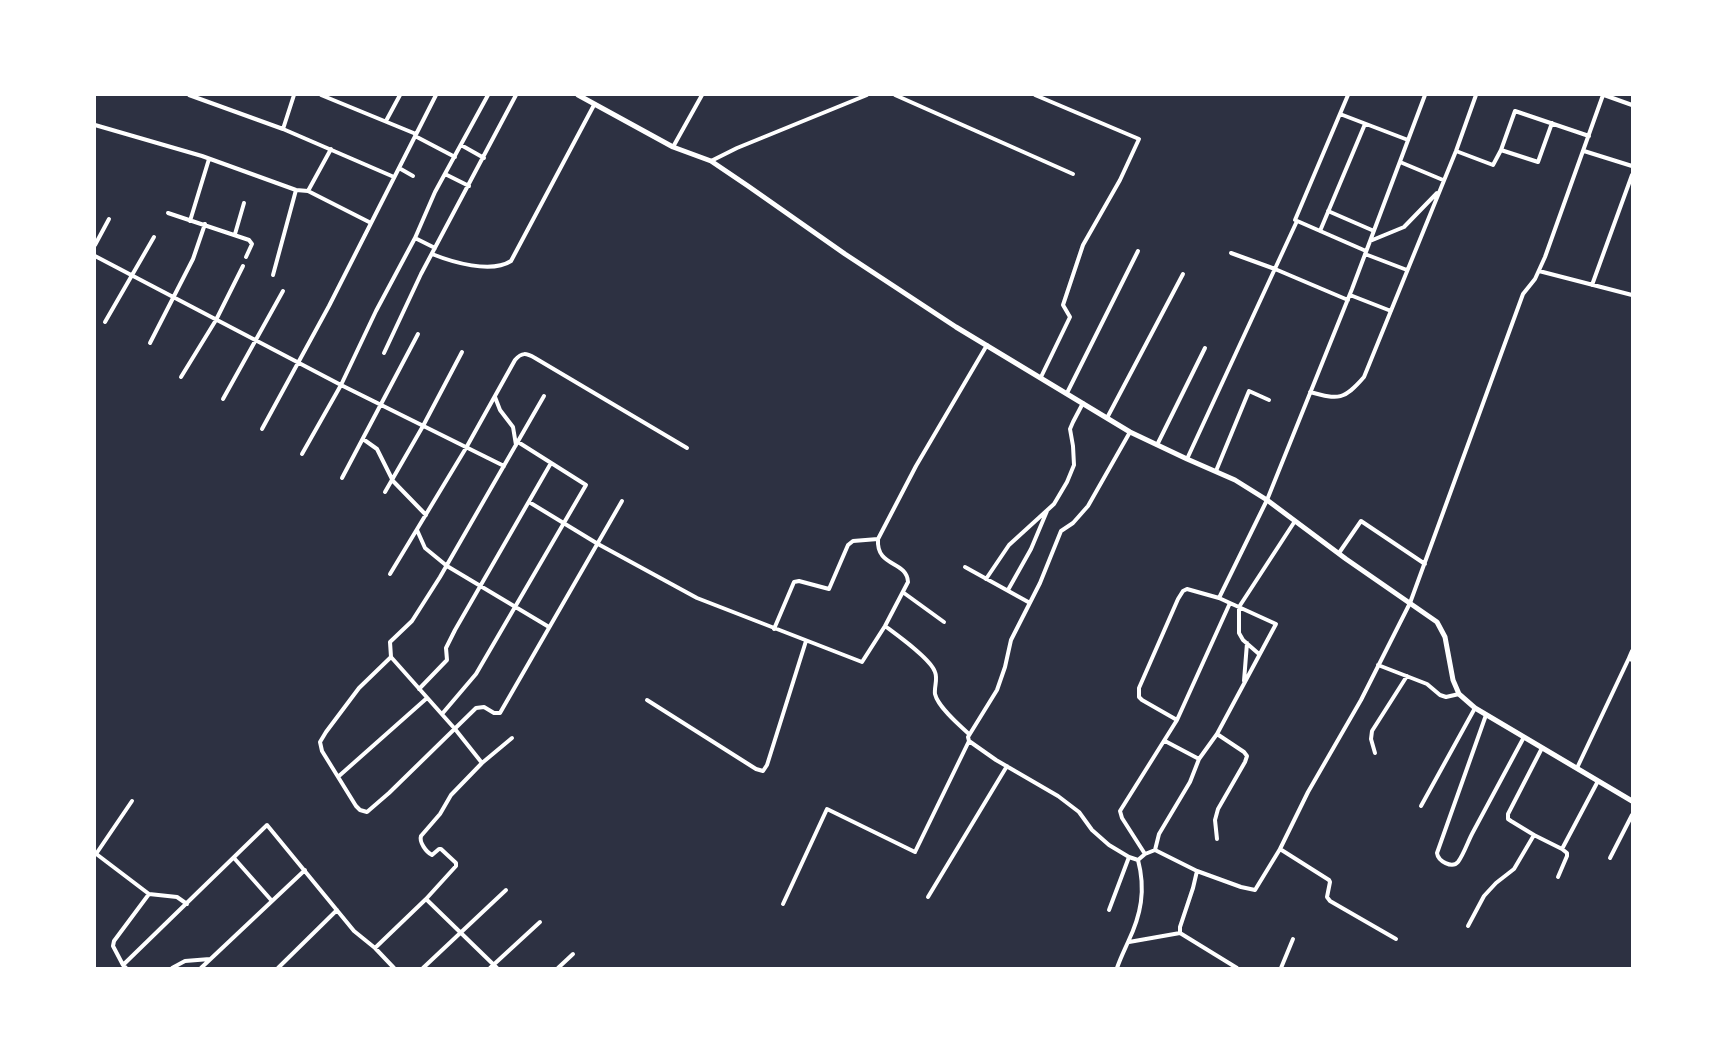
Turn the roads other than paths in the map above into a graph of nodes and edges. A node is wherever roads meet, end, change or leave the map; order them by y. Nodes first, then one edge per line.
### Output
1 (188, 95) edge
2 (294, 95) edge
3 (321, 95) edge
4 (400, 95) edge
5 (436, 95) edge
6 (488, 95) edge
7 (516, 95) edge
8 (578, 95) edge
9 (702, 95) edge
10 (867, 95) edge
11 (895, 95) edge
12 (1035, 95) edge
13 (1348, 95) edge
14 (1425, 95) edge
15 (1476, 95) edge
16 (1604, 95) edge
17 (594, 105) junction
18 (1632, 105) edge
19 (1340, 114) junction
20 (386, 121) junction
21 (1552, 123) junction
22 (95, 124) edge
23 (1365, 124) junction
24 (283, 129) junction
25 (416, 135) junction
26 (1589, 136) junction
27 (1408, 140) junction
28 (461, 145) junction
29 (673, 147) junction
30 (331, 149) junction
31 (1501, 150) junction
32 (1456, 151) junction
33 (1584, 151) junction
34 (455, 157) junction
35 (484, 158) junction
36 (209, 159) junction
37 (710, 161) junction
38 (1400, 162) junction
39 (1632, 166) edge
40 (399, 168) junction
41 (445, 174) junction
42 (1073, 174) dead end
43 (1632, 175) edge
44 (412, 176) dead end
45 (394, 177) junction
46 (1443, 180) junction
47 (469, 186) junction
48 (296, 190) junction
49 (308, 191) junction
50 (1439, 191) junction
51 (244, 203) dead end
52 (1328, 211) junction
53 (168, 213) dead end
54 (109, 219) dead end
55 (1297, 220) junction
56 (190, 221) junction
57 (371, 223) junction
58 (205, 224) junction
59 (1320, 231) junction
60 (1374, 231) junction
61 (235, 234) junction
62 (154, 237) dead end
63 (415, 238) junction
64 (1370, 241) junction
65 (95, 245) edge
66 (435, 248) junction
67 (1138, 251) dead end
68 (1231, 253) dead end
69 (1365, 253) junction
70 (432, 254) junction
71 (95, 256) edge
72 (246, 257) dead end
73 (243, 266) dead end
74 (1275, 268) junction
75 (1407, 270) junction
76 (1539, 271) junction
77 (1183, 274) dead end
78 (273, 275) dead end
79 (132, 276) junction
80 (1592, 285) junction
81 (283, 290) dead end
82 (1350, 295) junction
83 (1632, 295) edge
84 (173, 298) junction
85 (1348, 300) junction
86 (1391, 311) junction
87 (216, 320) junction
88 (105, 322) dead end
89 (418, 334) dead end
90 (256, 340) junction
91 (150, 343) dead end
92 (987, 345) junction
93 (1205, 348) dead end
94 (462, 352) dead end
95 (384, 353) dead end
96 (298, 362) junction
97 (181, 377) dead end
98 (1041, 378) junction
99 (341, 384) junction
100 (1310, 392) junction
101 (1067, 393) junction
102 (544, 396) dead end
103 (495, 397) junction
104 (223, 399) dead end
105 (1269, 400) dead end
106 (1083, 403) junction
107 (382, 405) junction
108 (1107, 418) junction
109 (423, 426) junction
110 (262, 429) dead end
111 (1130, 432) junction
112 (363, 439) junction
113 (517, 444) junction
114 (1158, 445) junction
115 (466, 448) junction
116 (687, 448) dead end
117 (302, 454) dead end
118 (1187, 459) junction
119 (551, 463) junction
120 (504, 466) junction
121 (1216, 471) junction
122 (342, 478) dead end
123 (393, 481) junction
124 (385, 492) dead end
125 (1267, 500) junction
126 (622, 501) dead end
127 (529, 502) junction
128 (1047, 511) junction
129 (426, 515) junction
130 (1295, 521) junction
131 (563, 524) junction
132 (417, 530) junction
133 (878, 539) junction
134 (598, 544) junction
135 (1339, 553) junction
136 (1425, 564) junction
137 (446, 566) junction
138 (965, 567) dead end
139 (390, 574) dead end
140 (986, 579) junction
141 (481, 586) junction
142 (1008, 590) junction
143 (904, 593) junction
144 (1219, 598) junction
145 (1030, 603) junction
146 (1230, 603) junction
147 (1410, 603) junction
148 (515, 607) junction
149 (1239, 607) junction
150 (944, 622) dead end
151 (885, 626) junction
152 (549, 627) junction
153 (774, 629) junction
154 (806, 641) junction
155 (1247, 643) junction
156 (1632, 652) edge
157 (1260, 654) junction
158 (391, 657) junction
159 (1631, 659) edge
160 (1378, 665) junction
161 (1407, 676) junction
162 (1244, 682) junction
163 (419, 689) junction
164 (1459, 694) junction
165 (427, 698) junction
166 (647, 700) dead end
167 (1475, 708) junction
168 (442, 714) junction
169 (1486, 715) junction
170 (1177, 720) junction
171 (455, 729) junction
172 (969, 734) junction
173 (1217, 734) junction
174 (1524, 737) junction
175 (512, 738) dead end
176 (969, 741) junction
177 (1165, 741) junction
178 (1542, 748) junction
179 (1375, 753) dead end
180 (1199, 759) junction
181 (482, 763) junction
182 (1007, 766) junction
183 (1577, 768) junction
184 (339, 776) junction
185 (1598, 781) junction
186 (132, 801) dead end
187 (1632, 801) edge
188 (1421, 806) dead end
189 (1632, 815) edge
190 (1534, 835) junction
191 (1217, 839) dead end
192 (1562, 848) junction
193 (1280, 849) junction
194 (1155, 850) junction
195 (95, 853) edge
196 (1145, 854) junction
197 (1129, 857) junction
198 (234, 858) junction
199 (1610, 858) dead end
200 (1138, 860) junction
201 (305, 870) junction
202 (1197, 871) junction
203 (1558, 877) dead end
204 (506, 890) dead end
205 (149, 894) junction
206 (928, 897) dead end
207 (426, 899) junction
208 (272, 901) junction
209 (187, 904) junction
210 (783, 904) dead end
211 (337, 910) junction
212 (1109, 910) dead end
213 (540, 922) dead end
214 (1468, 926) dead end
215 (462, 932) junction
216 (1180, 933) junction
217 (1294, 939) dead end
218 (1396, 939) dead end
219 (1129, 942) junction
220 (375, 948) junction
221 (573, 954) dead end
222 (210, 959) junction
223 (125, 967) edge
224 (494, 967) edge
225 (172, 968) edge
226 (201, 968) edge
227 (278, 968) edge
228 (394, 968) edge
229 (423, 968) edge
230 (558, 968) edge
231 (1116, 968) edge
232 (1237, 968) edge
233 (1281, 968) edge

1 - 24 street
2 - 24 street
3 - 20 street
4 - 20 street
5 - 25 street
6 - 28 street
7 - 35 street
8 - 17 street
9 - 29 street
10 - 37 street
11 - 42 street
12 - 98 street
13 - 19 street
14 - 27 street
15 - 32 street
16 - 18 street
16 - 26 street
17 - 29 street
17 - 70 street
19 - 23 street
19 - 55 street
20 - 25 street
21 - 26 street
21 - 31 street
21 - 31 street
22 - 36 street
23 - 27 street
23 - 52 street
24 - 30 street
25 - 34 street
25 - 40 street
26 - 33 street
27 - 38 street
28 - 34 street
28 - 35 street
29 - 37 street
30 - 45 street
30 - 49 street
31 - 32 street
32 - 46 street
33 - 39 street
33 - 76 street
34 - 41 street
35 - 47 street
36 - 48 street
36 - 56 street
37 - 92 street
38 - 46 street
38 - 60 street
40 - 44 street
40 - 45 street
41 - 47 street
41 - 63 street
43 - 80 street
45 - 57 street
46 - 50 street
47 - 66 street
48 - 49 street
48 - 78 street
49 - 57 street
50 - 64 street
50 - 75 street
51 - 61 street
52 - 59 street
52 - 60 street
53 - 56 street
54 - 65 street
55 - 59 street
55 - 74 street
56 - 58 street
57 - 96 street
58 - 61 street
58 - 84 street
59 - 69 street
60 - 64 street
61 - 72 street
62 - 79 street
63 - 66 street
63 - 99 street
64 - 69 street
66 - 70 street
67 - 101 street
68 - 74 street
69 - 75 street
69 - 82 street
70 - 95 street
71 - 79 street
73 - 87 street
74 - 85 street
74 - 118 street
75 - 86 street
76 - 80 street
76 - 136 street
77 - 108 street
79 - 84 street
79 - 88 street
80 - 83 street
81 - 90 street
82 - 85 street
82 - 86 street
84 - 87 street
84 - 91 street
85 - 100 street
86 - 100 street
87 - 90 street
87 - 97 street
89 - 107 street
90 - 96 street
90 - 104 street
92 - 98 street
92 - 133 street
93 - 114 street
94 - 109 street
96 - 99 street
96 - 110 street
98 - 101 street
99 - 107 street
99 - 117 street
100 - 125 street
101 - 106 street
102 - 113 street
103 - 113 street
103 - 115 street
103 - 116 street
105 - 121 street
106 - 108 street
106 - 128 street
107 - 109 street
107 - 112 street
108 - 111 street
109 - 115 street
109 - 123 street
111 - 114 street
111 - 145 street
112 - 122 street
112 - 123 street
113 - 119 street
113 - 120 street
114 - 118 street
115 - 120 street
115 - 129 street
118 - 121 street
119 - 127 street
119 - 131 street
120 - 137 street
121 - 125 street
123 - 124 street
123 - 129 street
125 - 130 street
125 - 144 street
126 - 134 street
127 - 131 street
127 - 141 street
128 - 140 street
128 - 142 street
129 - 132 street
130 - 135 street
130 - 149 street
131 - 134 street
131 - 148 street
132 - 137 street
132 - 139 street
133 - 143 street
133 - 153 street
134 - 152 street
134 - 153 street
135 - 136 street
135 - 147 street
136 - 147 street
137 - 141 street
137 - 158 street
138 - 140 street
140 - 142 street
141 - 148 street
141 - 163 street
142 - 145 street
143 - 150 street
143 - 151 street
144 - 146 street
144 - 170 street
145 - 172 street
146 - 149 street
146 - 170 street
147 - 160 street
147 - 164 street
148 - 152 street
148 - 168 street
149 - 155 street
149 - 157 street
151 - 154 street
151 - 172 street
152 - 171 street
153 - 154 street
154 - 166 street
155 - 157 street
155 - 162 street
156 - 159 street
157 - 162 street
158 - 163 street
158 - 184 street
159 - 183 street
160 - 161 street
160 - 193 street
161 - 164 street
161 - 179 street
162 - 173 street
163 - 165 street
164 - 167 street
165 - 168 street
165 - 184 street
167 - 169 street
167 - 188 street
168 - 171 street
169 - 174 street
169 - 174 street
170 - 177 street
171 - 181 street
171 - 184 street
172 - 176 street
173 - 180 street
173 - 191 street
174 - 178 street
175 - 181 street
176 - 182 street
176 - 210 street
177 - 180 street
177 - 196 street
178 - 183 street
178 - 190 street
180 - 194 street
181 - 207 street
182 - 197 street
182 - 206 street
183 - 185 street
185 - 187 street
185 - 192 street
186 - 195 street
189 - 199 street
190 - 192 street
190 - 214 street
192 - 203 street
193 - 202 street
193 - 218 street
194 - 196 street
194 - 202 street
195 - 205 street
196 - 200 street
197 - 200 street
197 - 212 street
198 - 201 street
198 - 208 street
198 - 209 street
200 - 219 street
201 - 208 street
201 - 211 street
202 - 216 street
204 - 215 street
205 - 209 street
205 - 223 street
207 - 215 street
207 - 220 street
208 - 222 street
209 - 223 street
211 - 220 street
211 - 227 street
213 - 224 street
215 - 224 street
215 - 229 street
216 - 219 street
216 - 232 street
217 - 233 street
219 - 231 street
220 - 228 street
221 - 230 street
222 - 225 street
222 - 226 street

